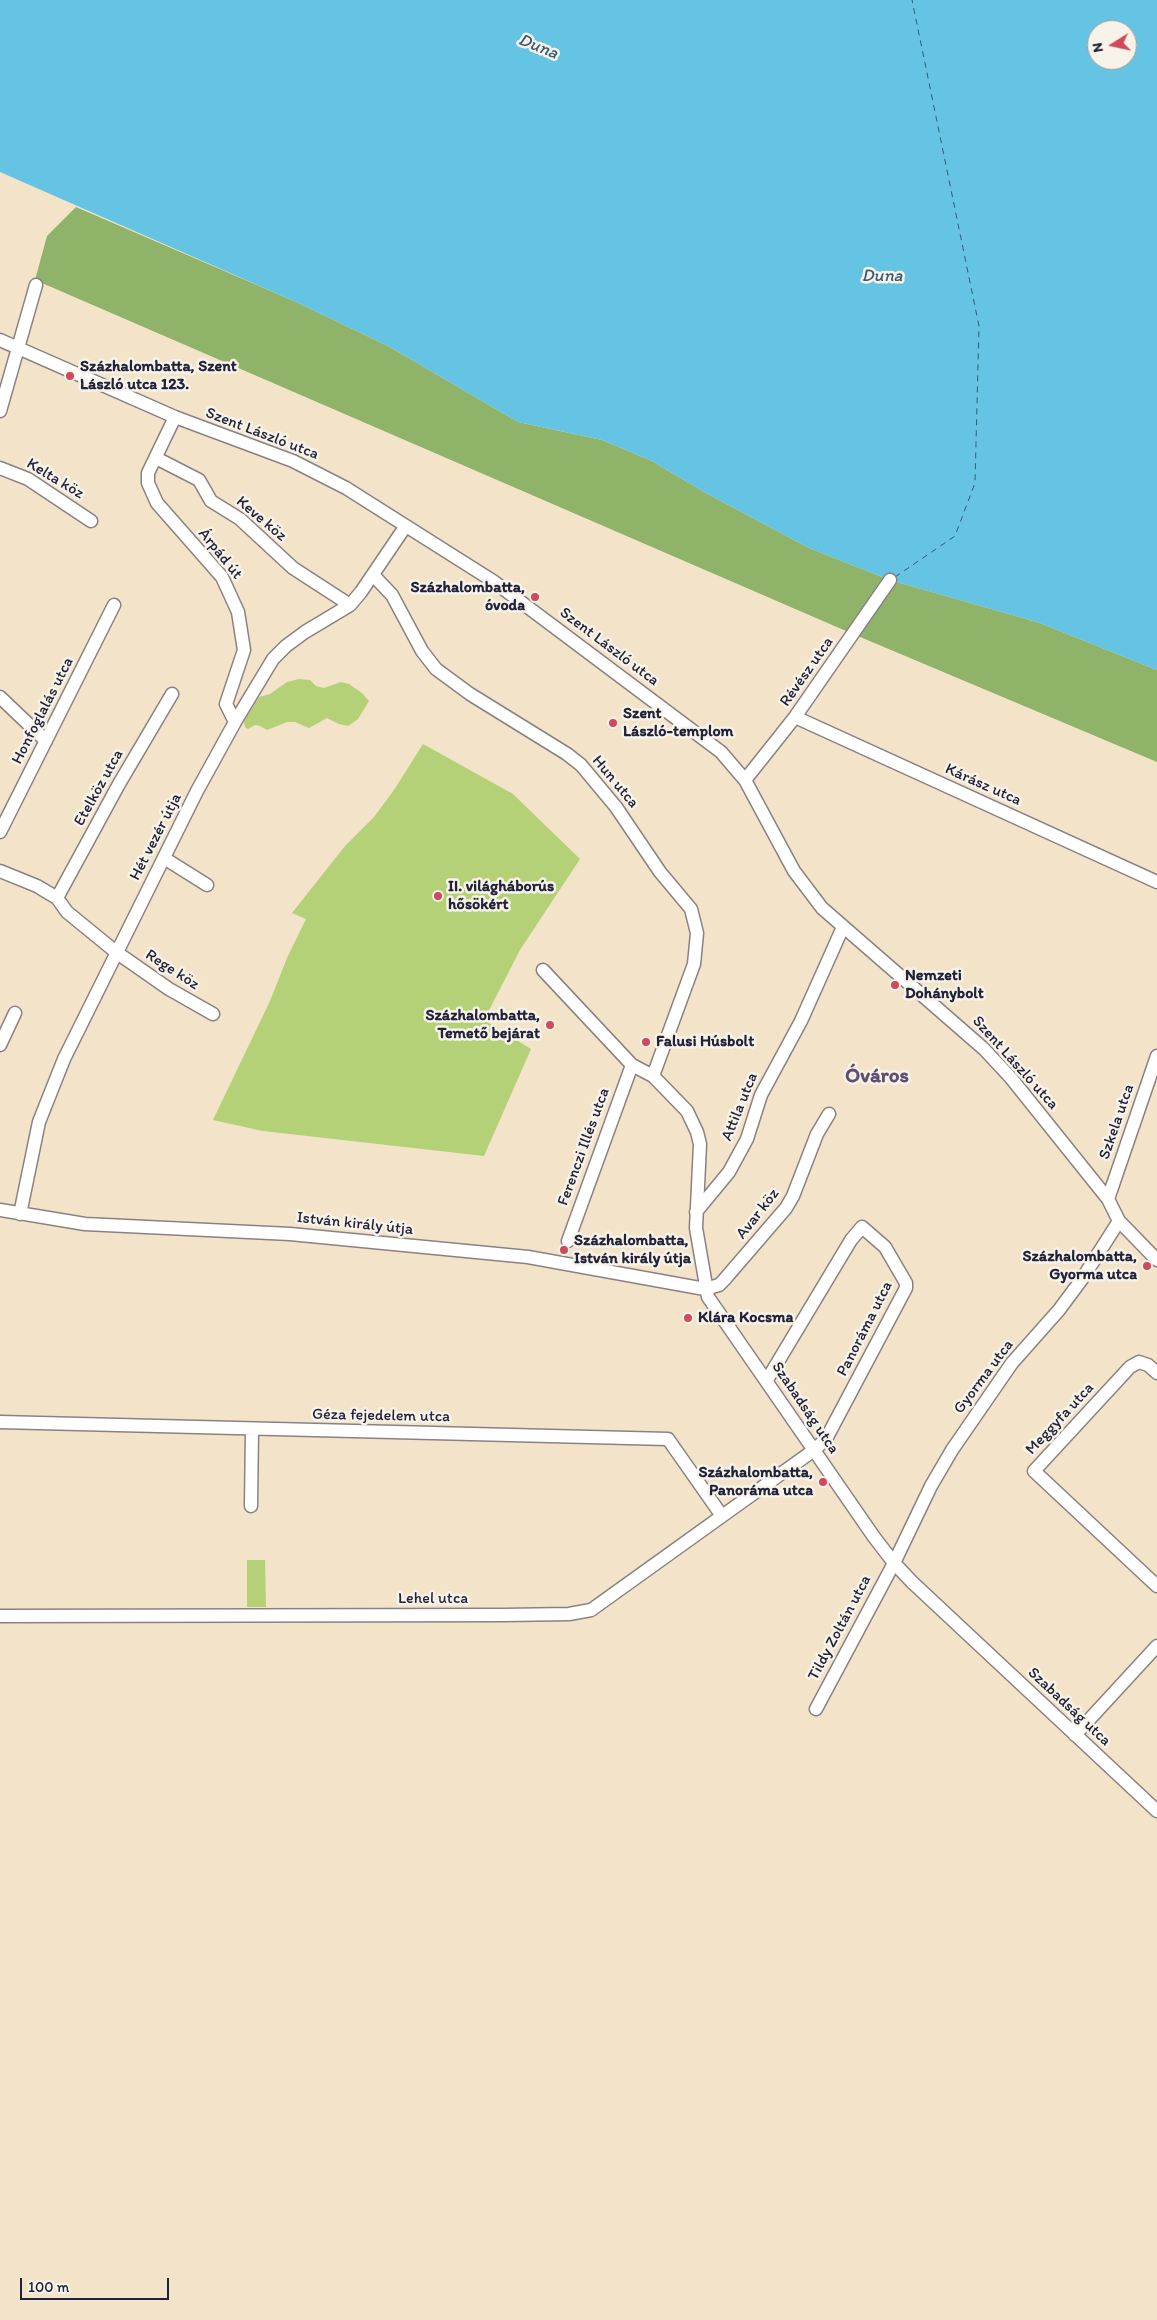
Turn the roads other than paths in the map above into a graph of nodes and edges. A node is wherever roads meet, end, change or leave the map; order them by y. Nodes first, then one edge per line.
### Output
1 (36, 285) dead end
2 (0, 340) edge
3 (19, 348) junction
4 (0, 410) edge
5 (175, 417) junction
6 (156, 458) junction
7 (1, 469) edge
8 (91, 521) dead end
9 (405, 526) junction
10 (373, 575) junction
11 (890, 580) dead end
12 (114, 605) dead end
13 (350, 605) junction
14 (172, 694) dead end
15 (0, 697) edge
16 (795, 717) junction
17 (234, 722) junction
18 (46, 742) junction
19 (745, 780) junction
20 (0, 832) edge
21 (164, 858) junction
22 (0, 871) edge
23 (1157, 882) edge
24 (207, 885) dead end
25 (57, 898) junction
26 (843, 927) junction
27 (116, 952) junction
28 (542, 970) dead end
29 (15, 1013) dead end
30 (213, 1014) dead end
31 (0, 1045) edge
32 (1157, 1056) edge
33 (632, 1064) junction
34 (654, 1076) junction
35 (829, 1114) dead end
36 (1108, 1199) junction
37 (0, 1210) edge
38 (696, 1212) junction
39 (20, 1214) junction
40 (1119, 1221) junction
41 (568, 1241) dead end
42 (1157, 1260) edge
43 (705, 1289) junction
44 (1152, 1369) edge
45 (766, 1380) junction
46 (0, 1422) edge
47 (252, 1429) junction
48 (814, 1450) junction
49 (251, 1506) dead end
50 (722, 1516) junction
51 (894, 1563) junction
52 (1157, 1586) edge
53 (0, 1616) edge
54 (1157, 1646) edge
55 (816, 1709) dead end
56 (1075, 1735) junction
57 (1157, 1811) edge

1 - 3 street
2 - 3 street, Szent László utca
3 - 4 street
3 - 5 street, Szent László utca
5 - 6 street, Árpád út
5 - 9 street, Szent László utca
6 - 13 street, Keve köz
6 - 17 street, Árpád út
7 - 8 street, Kelta köz
9 - 10 street, Hét vezér útja
9 - 19 street, Szent László utca
10 - 13 street, Hét vezér útja
10 - 34 street, Hun utca
11 - 16 street, Révész utca
12 - 18 street, Honfoglalás utca
13 - 17 street, Hét vezér útja
14 - 25 street, Etelköz utca
15 - 18 street
16 - 19 street, Révész utca
16 - 23 street, Kárász utca
17 - 21 street, Hét vezér útja
18 - 20 street, Honfoglalás utca
19 - 26 street, Szent László utca
21 - 24 street
21 - 27 street, Hét vezér útja
22 - 25 street, Rege köz
25 - 27 street, Rege köz
26 - 36 street, Szent László utca
26 - 38 street, Attila utca
27 - 30 street, Rege köz
27 - 39 street, Hét vezér útja
28 - 33 street, Szabadság utca
29 - 31 street
32 - 36 street, Szkela utca
33 - 34 street, Szabadság utca
33 - 41 street, Ferenczi Illés utca
34 - 38 street, Szabadság utca
35 - 43 street, Avar köz
36 - 40 street, Szent László utca
37 - 39 street, István király útja
38 - 43 street, Szabadság utca
39 - 43 street, István király útja
40 - 42 street, Szent László utca
40 - 51 street, Gyorma utca
43 - 45 street, Szabadság utca
44 - 52 street, Meggyfa utca
45 - 48 street, Szabadság utca
45 - 48 street, Panoráma utca
46 - 47 street, Géza fejedelem utca
47 - 49 street
47 - 50 street, Géza fejedelem utca
48 - 50 street, Lehel utca
48 - 51 street, Szabadság utca
50 - 53 street, Lehel utca
51 - 55 street, Tildy Zoltán utca
51 - 56 street, Szabadság utca
54 - 56 street
56 - 57 street, Szabadság utca

